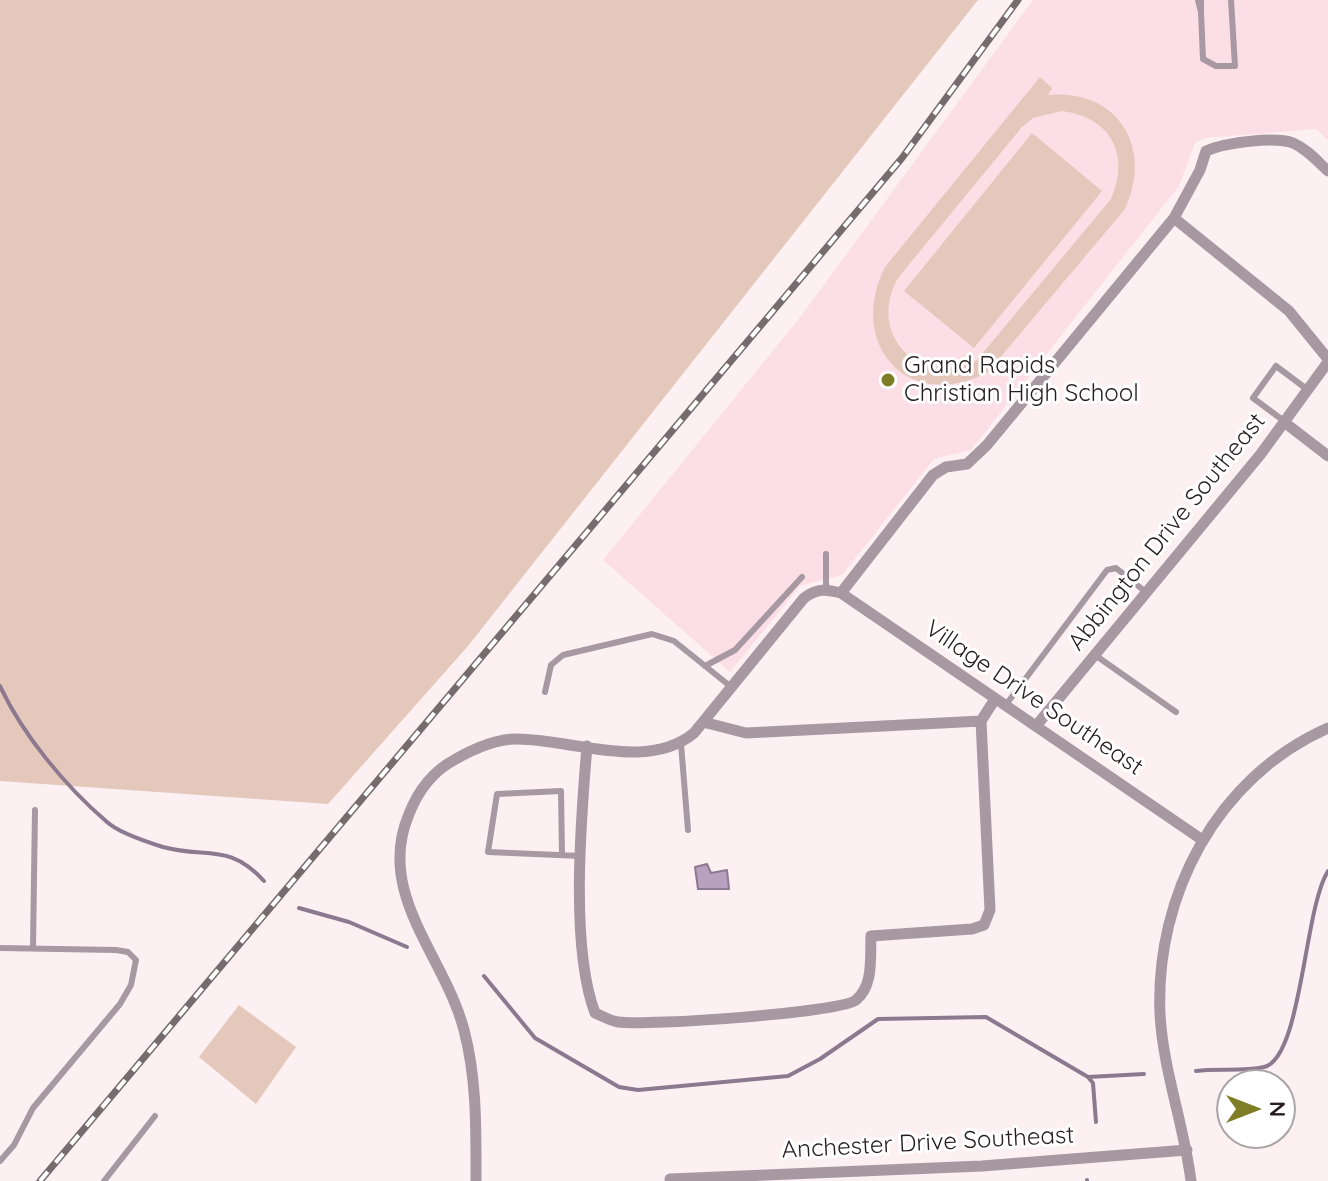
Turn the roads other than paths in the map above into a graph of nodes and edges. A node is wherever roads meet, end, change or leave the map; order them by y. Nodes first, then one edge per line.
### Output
1 (1200, 0) edge
2 (1231, 0) edge
3 (1328, 171) edge
4 (1174, 218) junction
5 (1328, 361) edge
6 (1308, 390) junction
7 (1284, 422) junction
8 (1328, 456) edge
9 (826, 554) dead end
10 (802, 577) dead end
11 (826, 589) junction
12 (841, 593) junction
13 (1147, 593) junction
14 (1095, 655) junction
15 (705, 666) junction
16 (730, 686) junction
17 (545, 692) dead end
18 (995, 699) junction
19 (1005, 706) junction
20 (1176, 712) dead end
21 (981, 721) junction
22 (703, 722) junction
23 (1036, 726) junction
24 (1328, 728) edge
25 (681, 744) junction
26 (587, 746) junction
27 (35, 810) dead end
28 (688, 830) dead end
29 (1201, 839) junction
30 (562, 855) junction
31 (581, 856) junction
32 (0, 948) edge
33 (33, 948) junction
34 (155, 1116) dead end
35 (1187, 1150) junction
36 (0, 1161) edge
37 (982, 1166) junction
38 (670, 1179) dead end
39 (104, 1181) edge
40 (476, 1181) edge
41 (982, 1181) edge
42 (1191, 1181) edge

1 - 2 lane
3 - 4 street
4 - 5 street
4 - 12 street
5 - 6 street, Abbington Drive Southeast
6 - 7 street, Abbington Drive Southeast
6 - 7 lane
7 - 8 street
7 - 13 street, Abbington Drive Southeast
9 - 11 lane
10 - 15 lane
11 - 12 street, Village Drive Southeast
11 - 16 street
12 - 18 street, Village Drive Southeast
13 - 14 street, Abbington Drive Southeast
13 - 19 lane
14 - 20 lane
14 - 23 street, Abbington Drive Southeast
15 - 16 lane
15 - 17 lane
16 - 22 street
18 - 19 street, Village Drive Southeast
18 - 21 street
19 - 23 street, Village Drive Southeast
21 - 22 street
21 - 31 street
22 - 25 street
23 - 29 street, Village Drive Southeast
24 - 29 street
25 - 26 street
25 - 28 lane
26 - 31 street
26 - 40 street
27 - 33 lane
29 - 35 street
30 - 30 lane
30 - 31 lane
32 - 33 lane
33 - 36 lane
34 - 39 lane
35 - 37 street, Anchester Drive Southeast
35 - 42 street
37 - 38 street, Anchester Drive Southeast
37 - 41 street

